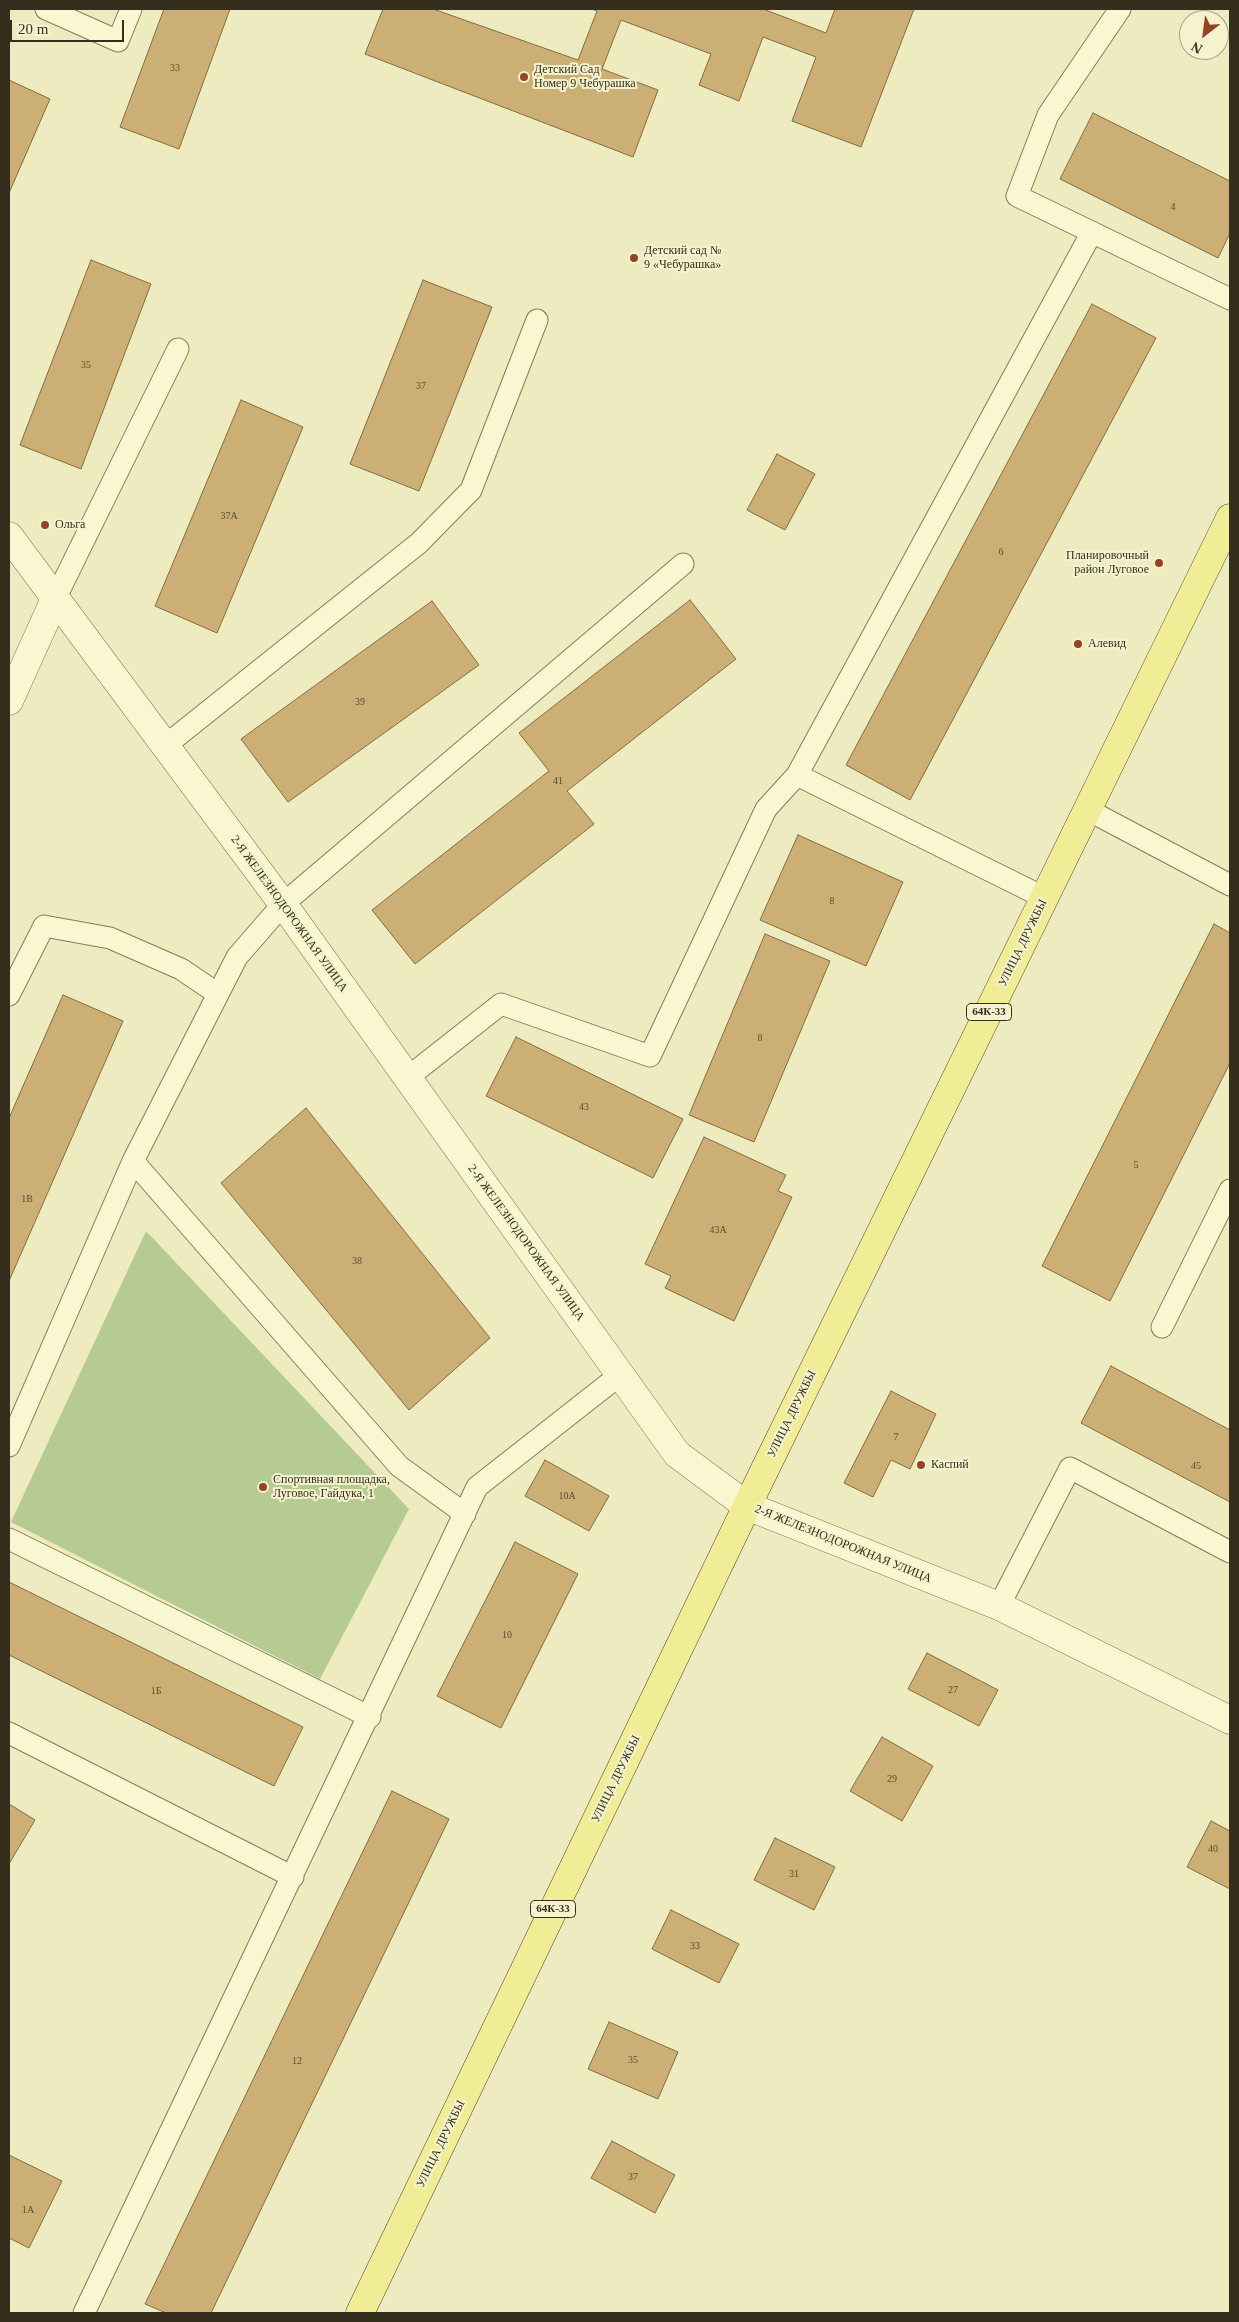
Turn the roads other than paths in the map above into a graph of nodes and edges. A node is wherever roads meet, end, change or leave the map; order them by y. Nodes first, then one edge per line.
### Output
1 (46, 9) edge
2 (131, 9) edge
3 (1120, 9) edge
4 (1092, 232) junction
5 (1230, 299) edge
6 (536, 320) dead end
7 (178, 348) dead end
8 (1230, 518) edge
9 (9, 536) edge
10 (683, 564) dead end
11 (55, 599) junction
12 (9, 701) edge
13 (166, 745) junction
14 (798, 776) junction
15 (1088, 810) junction
16 (1230, 885) edge
17 (1045, 898) junction
18 (283, 904) junction
19 (218, 994) junction
20 (9, 995) edge
21 (406, 1078) junction
22 (133, 1161) junction
23 (1230, 1190) edge
24 (1162, 1327) dead end
25 (621, 1374) junction
26 (9, 1446) edge
27 (747, 1506) junction
28 (464, 1514) junction
29 (9, 1538) edge
30 (1230, 1552) edge
31 (999, 1606) junction
32 (370, 1717) junction
33 (1230, 1720) edge
34 (9, 1733) edge
35 (293, 1877) junction
36 (84, 2313) edge
37 (360, 2313) edge

1 - 2 lane
3 - 4 lane
4 - 5 lane
4 - 14 lane
6 - 13 lane
7 - 11 lane
8 - 15 main road, УЛИЦА ДРУЖБЫ / 64К-33
9 - 11 street, 2-Я ЖЕЛЕЗНОДОРОЖНАЯ УЛИЦА
10 - 18 lane
11 - 12 street
11 - 13 street, 2-Я ЖЕЛЕЗНОДОРОЖНАЯ УЛИЦА
13 - 18 street, 2-Я ЖЕЛЕЗНОДОРОЖНАЯ УЛИЦА
14 - 17 lane
14 - 21 lane
15 - 16 lane
15 - 17 main road, УЛИЦА ДРУЖБЫ / 64К-33
17 - 27 main road, УЛИЦА ДРУЖБЫ / 64К-33
18 - 19 lane
18 - 21 street, 2-Я ЖЕЛЕЗНОДОРОЖНАЯ УЛИЦА
19 - 20 lane
19 - 22 lane
21 - 25 street, 2-Я ЖЕЛЕЗНОДОРОЖНАЯ УЛИЦА
22 - 26 lane
22 - 28 lane
23 - 24 lane
25 - 27 street, 2-Я ЖЕЛЕЗНОДОРОЖНАЯ УЛИЦА
25 - 28 lane
27 - 31 street, 2-Я ЖЕЛЕЗНОДОРОЖНАЯ УЛИЦА
27 - 37 main road, УЛИЦА ДРУЖБЫ / 64К-33
28 - 32 lane
29 - 32 lane
30 - 31 lane
31 - 33 street, 2-Я ЖЕЛЕЗНОДОРОЖНАЯ УЛИЦА
32 - 35 lane
34 - 35 lane
35 - 36 lane

